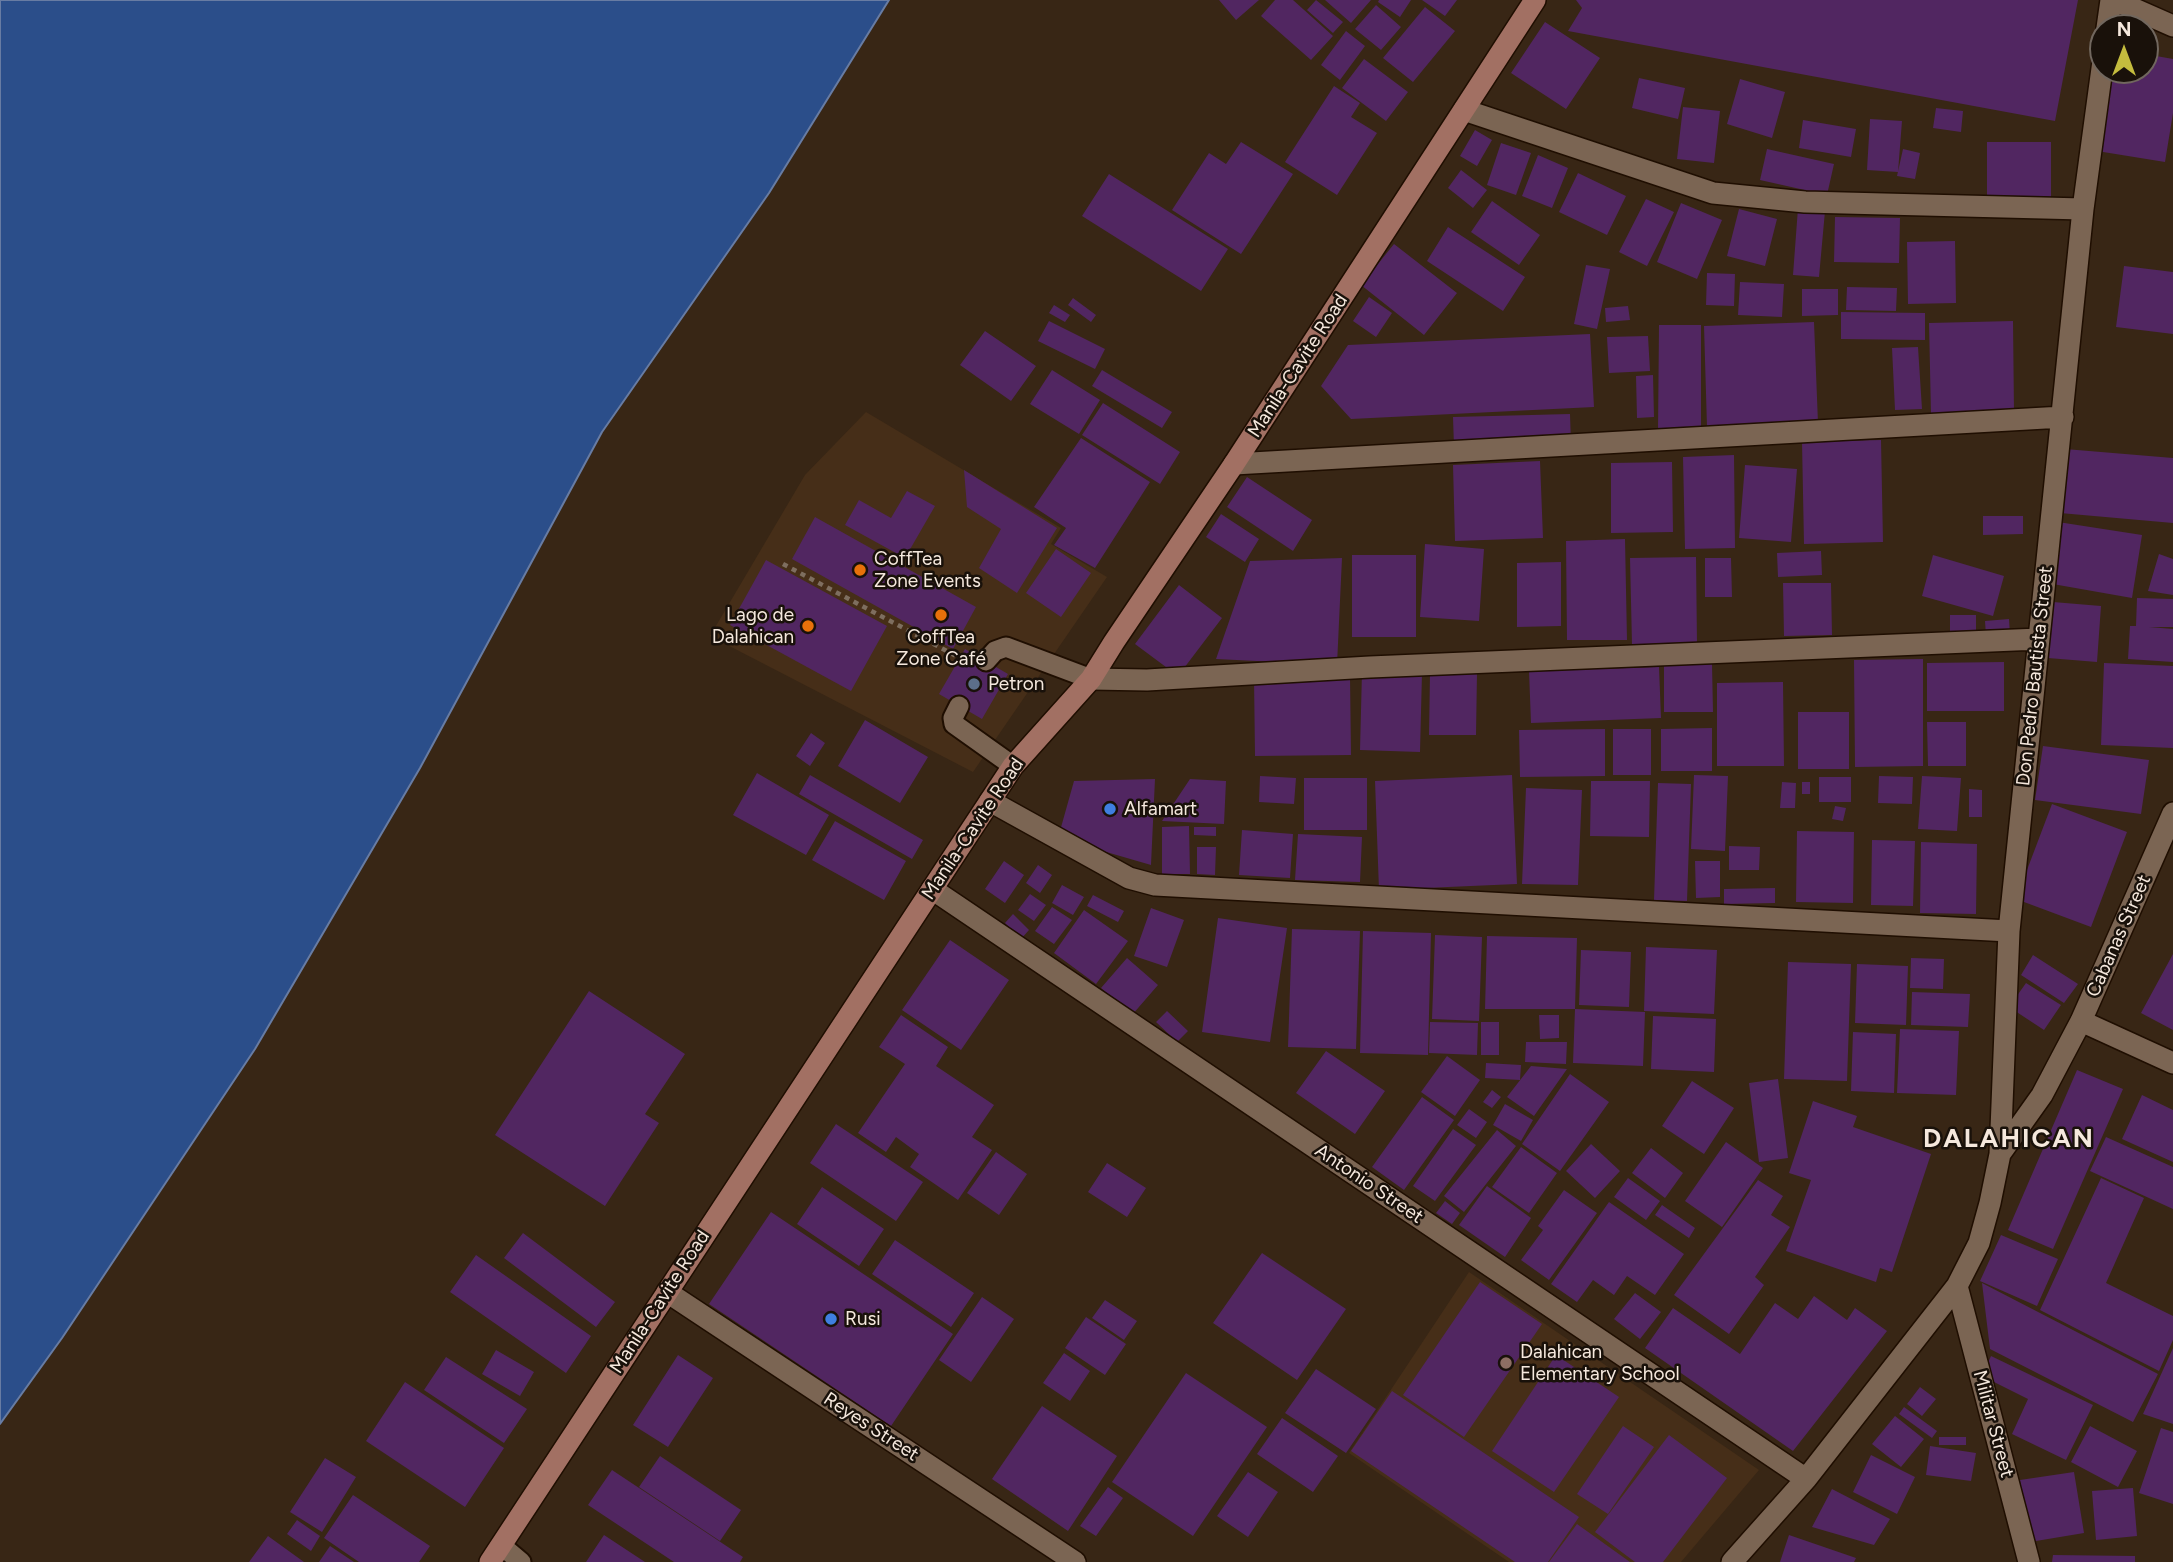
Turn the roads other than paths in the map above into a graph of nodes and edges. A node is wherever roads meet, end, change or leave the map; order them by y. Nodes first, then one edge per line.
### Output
1 (1535, 0) edge
2 (2113, 0) edge
3 (2173, 26) edge
4 (2100, 84) edge
5 (1464, 110) junction
6 (2083, 209) junction
7 (2063, 418) junction
8 (1234, 464) junction
9 (2039, 639) junction
10 (977, 662) road end
11 (1091, 679) junction
12 (959, 706) dead end
13 (1013, 766) junction
14 (990, 801) junction
15 (2173, 813) edge
16 (932, 889) junction
17 (2009, 931) junction
18 (2081, 1021) junction
19 (2173, 1063) edge
20 (2000, 1154) junction
21 (1957, 1286) junction
22 (667, 1292) junction
23 (1806, 1479) junction
24 (496, 1554) edge
25 (521, 1562) edge
26 (1075, 1562) edge
27 (1732, 1562) edge
28 (2029, 1562) edge

1 - 5 main road, Manila-Cavite Road
2 - 3 street
4 - 6 street, Don Pedro Bautista Street
5 - 6 street
5 - 8 main road, Manila-Cavite Road
6 - 7 street, Don Pedro Bautista Street
7 - 8 street
7 - 9 street, Don Pedro Bautista Street
8 - 11 main road, Manila-Cavite Road
9 - 11 street
9 - 17 street, Don Pedro Bautista Street
10 - 11 lane
11 - 13 main road, Manila-Cavite Road
12 - 13 lane
13 - 14 main road, Manila-Cavite Road
14 - 16 main road, Manila-Cavite Road
14 - 17 street
15 - 18 street, Cabanas Street
16 - 22 main road, Manila-Cavite Road
16 - 23 street, Antonio Street
17 - 20 street, Don Pedro Bautista Street
18 - 19 street
18 - 20 street, Cabanas Street
20 - 21 street, Don Pedro Bautista Street
21 - 23 street, Don Pedro Bautista Street
21 - 28 street, Militar Street
22 - 24 main road, Manila-Cavite Road
22 - 26 street, Reyes Street
23 - 27 street, Don Pedro Bautista Street
24 - 25 lane

